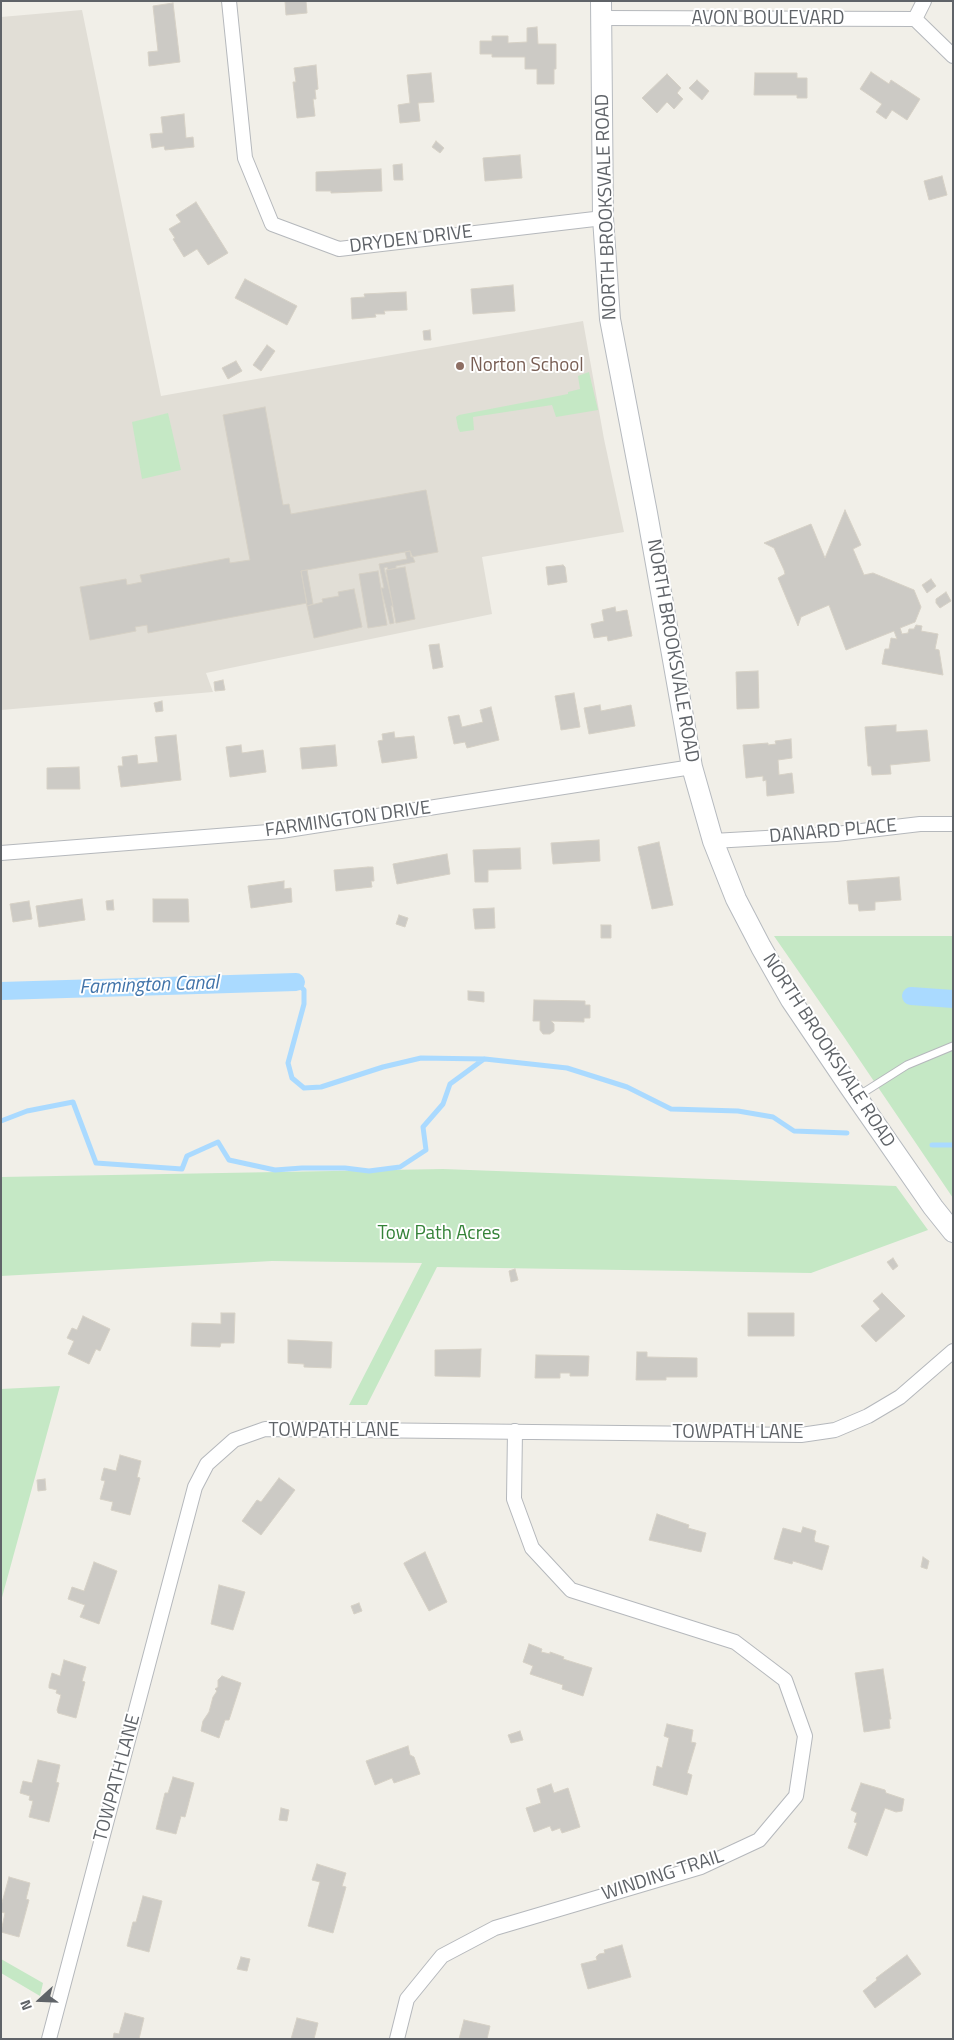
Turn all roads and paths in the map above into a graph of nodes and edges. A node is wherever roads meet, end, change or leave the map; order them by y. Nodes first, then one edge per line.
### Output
1 (229, 1) edge
2 (924, 1) edge
3 (601, 10) edge
4 (915, 19) junction
5 (953, 56) edge
6 (603, 218) junction
7 (692, 767) junction
8 (953, 824) edge
9 (713, 841) junction
10 (1, 853) edge
11 (953, 1046) edge
12 (856, 1097) junction
13 (953, 1232) edge
14 (953, 1351) edge
15 (515, 1431) junction
16 (49, 2039) edge
17 (397, 2039) edge

1 - 6 street, DRYDEN DRIVE
2 - 4 street
3 - 4 street, AVON BOULEVARD
3 - 6 main road, NORTH BROOKSVALE ROAD
4 - 5 street
6 - 7 main road, NORTH BROOKSVALE ROAD
7 - 9 main road, NORTH BROOKSVALE ROAD
7 - 10 street, FARMINGTON DRIVE
8 - 9 street, DANARD PLACE
9 - 12 main road, NORTH BROOKSVALE ROAD
11 - 12 lane
12 - 13 main road, NORTH BROOKSVALE ROAD
14 - 15 street, TOWPATH LANE
15 - 16 street, TOWPATH LANE
15 - 17 street, WINDING TRAIL

